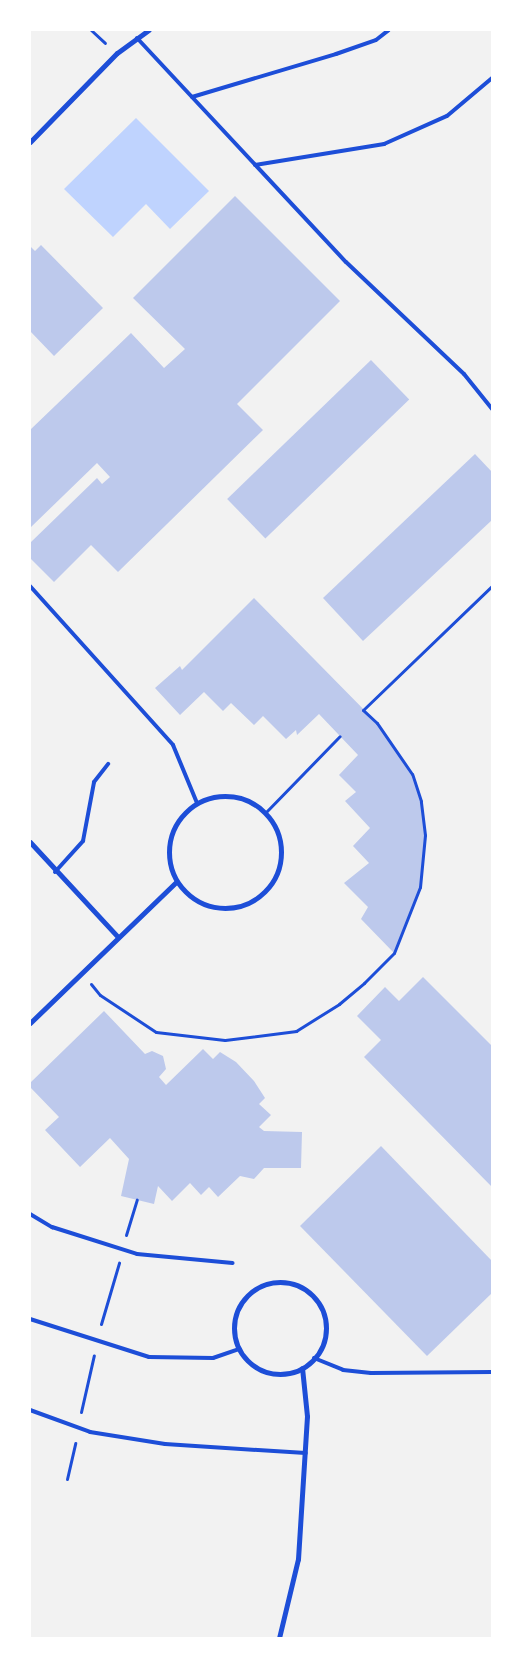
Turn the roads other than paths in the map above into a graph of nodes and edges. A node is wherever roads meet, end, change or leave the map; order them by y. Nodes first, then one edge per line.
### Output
1 (149, 30) edge
2 (389, 30) edge
3 (137, 38) junction
4 (492, 78) edge
5 (192, 97) junction
6 (30, 142) edge
7 (255, 165) junction
8 (492, 409) edge
9 (30, 586) edge
10 (108, 764) dead end
11 (197, 803) junction
12 (30, 842) edge
13 (55, 872) junction
14 (176, 882) junction
15 (118, 936) junction
16 (30, 1023) edge
17 (30, 1214) edge
18 (233, 1263) dead end
19 (30, 1319) edge
20 (239, 1349) junction
21 (314, 1358) junction
22 (302, 1368) junction
23 (492, 1372) edge
24 (30, 1410) edge
25 (306, 1453) junction
26 (279, 1638) edge

1 - 3 street
2 - 5 lane
3 - 5 lane
3 - 6 street
4 - 7 lane
5 - 7 lane
7 - 8 lane
9 - 11 lane
10 - 13 lane
11 - 14 street
11 - 14 street
12 - 13 street
13 - 15 street
14 - 15 street
15 - 16 street
17 - 18 lane
19 - 20 lane
20 - 21 street
20 - 22 street
21 - 22 street
21 - 23 lane
22 - 25 street
24 - 25 lane
25 - 26 street

